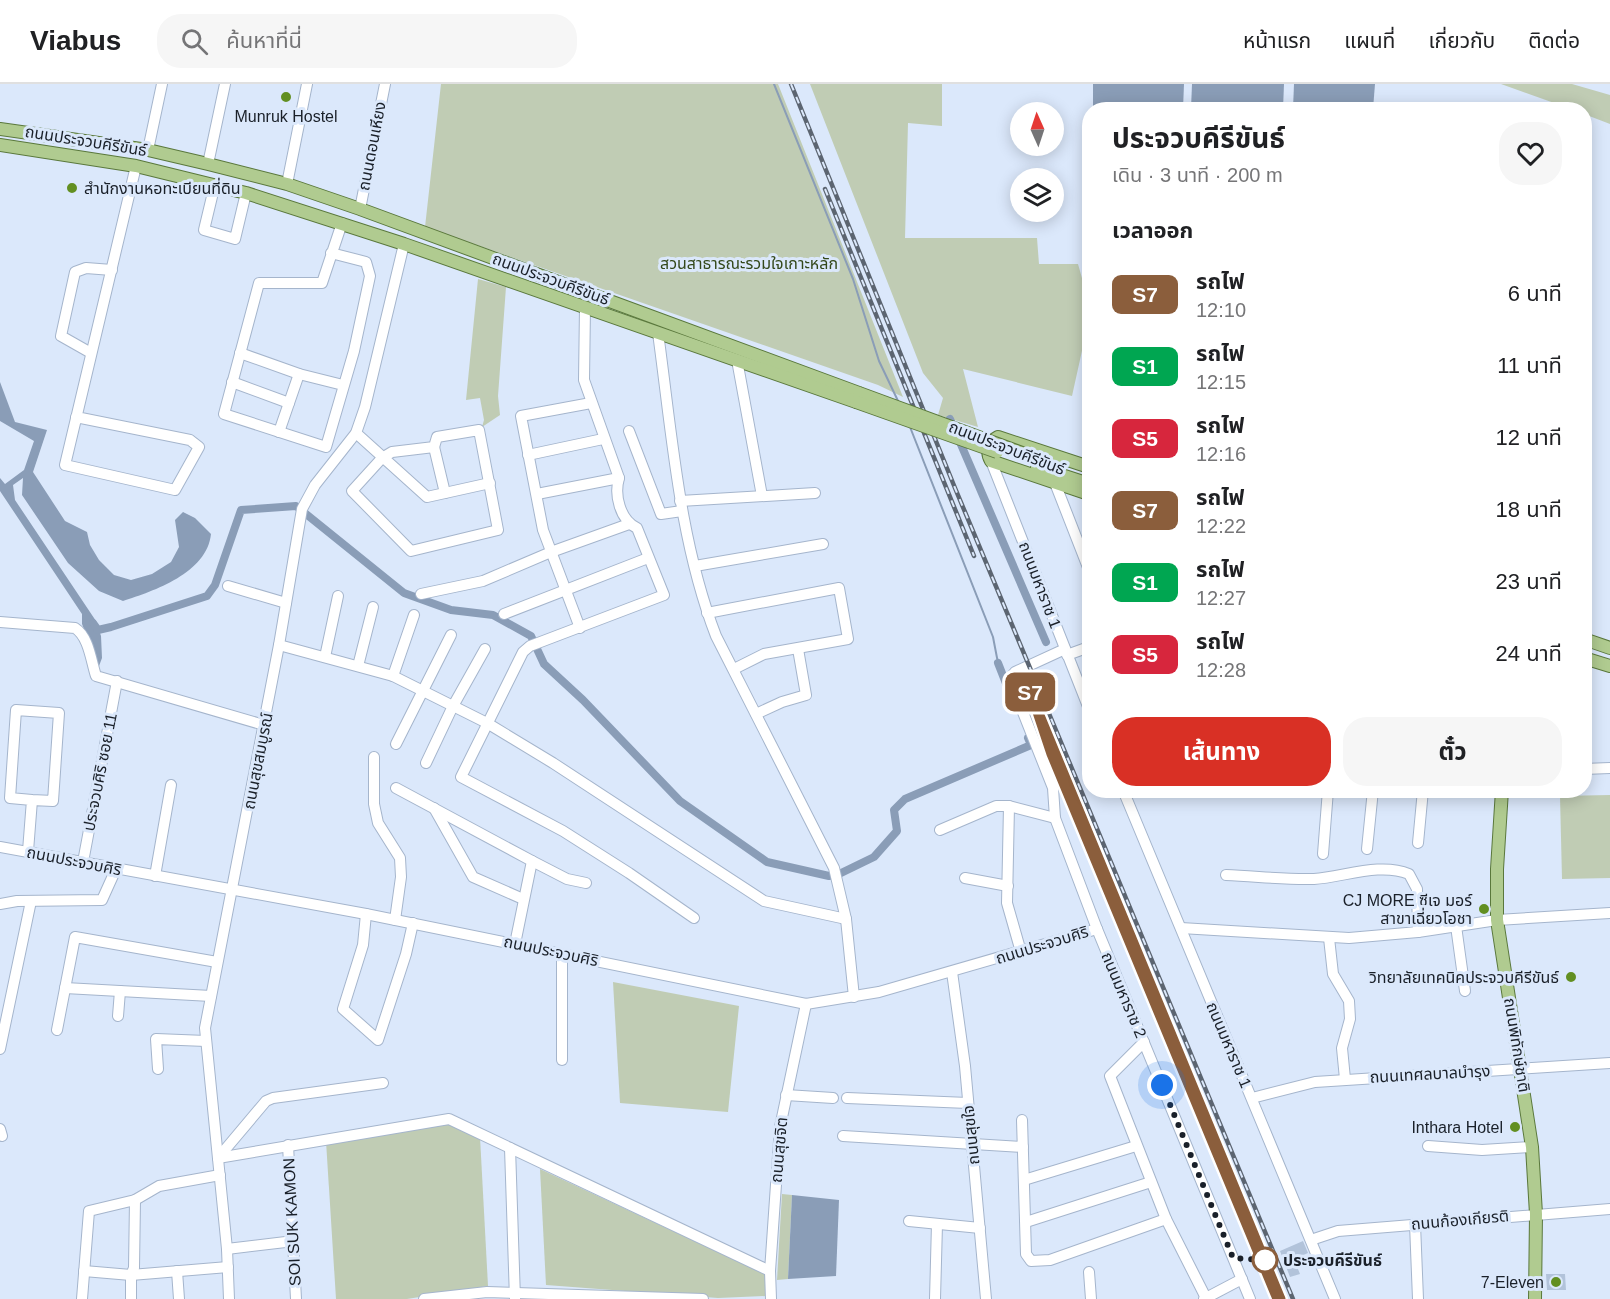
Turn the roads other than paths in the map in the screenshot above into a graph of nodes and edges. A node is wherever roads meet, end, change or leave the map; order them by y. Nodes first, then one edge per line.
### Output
1 (162, 84) edge
2 (225, 84) edge
3 (307, 84) edge
4 (385, 84) edge
5 (0, 129) edge
6 (0, 145) edge
7 (148, 150) junction
8 (208, 164) junction
9 (136, 166) junction
10 (215, 184) junction
11 (287, 184) junction
12 (246, 193) junction
13 (360, 209) junction
14 (342, 223) junction
15 (404, 244) junction
16 (331, 253) junction
17 (112, 270) junction
18 (585, 307) junction
19 (658, 333) junction
20 (91, 353) junction
21 (240, 354) junction
22 (737, 360) junction
23 (299, 374) junction
24 (232, 382) junction
25 (343, 385) junction
26 (857, 397) junction
27 (591, 402) junction
28 (289, 403) junction
29 (76, 417) junction
30 (629, 431) dead end
31 (279, 432) junction
32 (356, 433) junction
33 (603, 439) junction
34 (434, 447) junction
35 (528, 455) junction
36 (382, 458) junction
37 (992, 461) junction
38 (1039, 463) junction
39 (1082, 465) edge
40 (1082, 476) edge
41 (619, 478) junction
42 (1082, 481) edge
43 (490, 483) junction
44 (1055, 483) junction
45 (1082, 492) edge
46 (445, 493) junction
47 (815, 493) dead end
48 (537, 494) junction
49 (762, 496) junction
50 (681, 506) junction
51 (629, 524) junction
52 (823, 544) dead end
53 (551, 552) junction
54 (1082, 552) edge
55 (648, 558) junction
56 (695, 566) junction
57 (228, 586) dead end
58 (565, 590) junction
59 (421, 594) dead end
60 (338, 596) dead end
61 (286, 603) junction
62 (373, 607) dead end
63 (504, 614) dead end
64 (707, 614) junction
65 (414, 615) dead end
66 (0, 622) edge
67 (580, 628) junction
68 (452, 635) dead end
69 (1592, 642) edge
70 (279, 645) junction
71 (798, 648) junction
72 (1082, 648) edge
73 (1610, 648) edge
74 (485, 649) dead end
75 (1066, 652) junction
76 (325, 657) junction
77 (1592, 661) edge
78 (358, 666) junction
79 (1610, 666) edge
80 (734, 669) junction
81 (393, 676) junction
82 (117, 681) junction
83 (422, 690) junction
84 (1082, 692) edge
85 (453, 706) junction
86 (756, 714) junction
87 (487, 723) junction
88 (264, 725) junction
89 (396, 744) dead end
90 (374, 757) dead end
91 (426, 763) dead end
92 (1610, 768) edge
93 (1592, 769) edge
94 (171, 785) dead end
95 (396, 788) dead end
96 (1126, 798) edge
97 (1327, 798) edge
98 (1372, 798) edge
99 (1422, 798) edge
100 (1501, 798) edge
101 (32, 800) junction
102 (1009, 806) junction
103 (434, 808) junction
104 (1055, 818) junction
105 (940, 830) dead end
106 (1418, 843) dead end
107 (0, 847) edge
108 (1367, 849) dead end
109 (28, 851) junction
110 (1323, 854) dead end
111 (532, 861) junction
112 (83, 862) junction
113 (116, 869) junction
114 (1226, 875) dead end
115 (155, 876) junction
116 (965, 878) dead end
117 (586, 883) dead end
118 (1008, 886) junction
119 (234, 889) junction
120 (523, 899) junction
121 (31, 902) junction
122 (0, 904) edge
123 (1610, 913) edge
124 (366, 914) junction
125 (694, 918) dead end
126 (846, 919) junction
127 (395, 920) junction
128 (1497, 920) junction
129 (413, 923) junction
130 (1456, 926) junction
131 (1180, 928) junction
132 (1097, 929) junction
133 (1418, 932) junction
134 (1329, 938) junction
135 (515, 944) junction
136 (1022, 952) junction
137 (562, 954) junction
138 (217, 962) junction
139 (952, 972) junction
140 (65, 988) junction
141 (1465, 990) dead end
142 (120, 991) junction
143 (211, 996) junction
144 (854, 997) junction
145 (806, 1004) junction
146 (118, 1016) dead end
147 (57, 1030) dead end
148 (206, 1041) junction
149 (1144, 1042) junction
150 (0, 1049) edge
151 (562, 1060) dead end
152 (1610, 1063) edge
153 (1521, 1068) junction
154 (158, 1069) dead end
155 (1345, 1079) junction
156 (383, 1083) dead end
157 (786, 1095) junction
158 (833, 1098) dead end
159 (847, 1098) dead end
160 (1252, 1098) junction
161 (968, 1103) junction
162 (1022, 1120) dead end
163 (843, 1136) dead end
164 (972, 1144) junction
165 (288, 1145) junction
166 (1136, 1146) junction
167 (1428, 1146) dead end
168 (1023, 1147) junction
169 (1532, 1147) junction
170 (510, 1148) junction
171 (218, 1158) junction
172 (219, 1175) junction
173 (1024, 1180) junction
174 (1151, 1182) junction
175 (135, 1200) junction
176 (1610, 1209) edge
177 (1536, 1214) junction
178 (1166, 1219) junction
179 (909, 1221) dead end
180 (1026, 1222) junction
181 (937, 1224) junction
182 (1415, 1224) junction
183 (980, 1228) junction
184 (1311, 1240) junction
185 (294, 1241) junction
186 (227, 1249) junction
187 (228, 1267) junction
188 (84, 1271) junction
189 (177, 1271) junction
190 (770, 1271) junction
191 (1089, 1272) dead end
192 (131, 1275) junction
193 (1242, 1279) junction
194 (515, 1295) edge
195 (1205, 1298) edge
196 (82, 1299) edge
197 (131, 1299) edge
198 (179, 1299) edge
199 (229, 1299) edge
200 (296, 1299) edge
201 (424, 1299) edge
202 (703, 1299) edge
203 (771, 1299) edge
204 (935, 1299) edge
205 (986, 1299) edge
206 (1091, 1299) edge
207 (1251, 1299) edge
208 (1335, 1299) edge
209 (1418, 1299) edge
210 (1535, 1299) edge

1 - 7 street
2 - 8 street
3 - 11 street
4 - 13 street, ถนนดอนเหียง
5 - 7 main road, ถนนประจวบคีรีขันธ์
6 - 9 main road, ถนนประจวบคีรีขันธ์
7 - 8 main road, ถนนประจวบคีรีขันธ์
8 - 11 main road, ถนนประจวบคีรีขันธ์
9 - 10 main road, ถนนประจวบคีรีขันธ์
9 - 17 street
10 - 12 main road, ถนนประจวบคีรีขันธ์
10 - 12 street
11 - 13 main road, ถนนประจวบคีรีขันธ์
12 - 14 main road, ถนนประจวบคีรีขันธ์
13 - 26 main road, ถนนประจวบคีรีขันธ์
14 - 15 main road, ถนนประจวบคีรีขันธ์
14 - 16 street
15 - 18 main road, ถนนประจวบคีรีขันธ์
15 - 32 street, ถนนสุขสมบูรณ์
16 - 21 street
16 - 25 street
17 - 20 street
17 - 20 street
18 - 19 main road, ถนนประจวบคีรีขันธ์
18 - 27 street
19 - 22 main road, ถนนประจวบคีรีขันธ์
19 - 50 street
20 - 29 street
21 - 23 street
21 - 24 street
22 - 26 main road, ถนนประจวบคีรีขันธ์
22 - 49 street
23 - 25 street
23 - 28 street
24 - 28 street
24 - 31 street
25 - 31 street
26 - 38 main road, ถนนประจวบคีรีขันธ์, bridge
27 - 33 street
27 - 35 street
28 - 31 street
29 - 29 street
30 - 50 street
32 - 36 street
32 - 61 street, ถนนสุขสมบูรณ์
33 - 35 street
33 - 41 street
34 - 36 street
34 - 43 street
34 - 46 street
35 - 48 street
36 - 43 street
36 - 46 street
37 - 39 main road
37 - 44 main road
37 - 75 street, ถนนมหาราช 1
38 - 40 main road, ถนนประจวบคีรีขันธ์
38 - 42 main road, ถนนประจวบคีรีขันธ์
41 - 48 street
41 - 51 street
43 - 46 street
44 - 45 main road
44 - 54 street
47 - 49 street
48 - 53 street
49 - 50 street
50 - 56 street
51 - 53 street
51 - 55 street
52 - 56 street
53 - 58 street
53 - 59 street
55 - 58 street
55 - 67 street
56 - 64 street
57 - 61 street
58 - 63 street
58 - 67 street
60 - 76 street
61 - 70 street, ถนนสุขสมบูรณ์
62 - 78 street
64 - 71 street
64 - 80 street
65 - 81 street
66 - 82 street
67 - 87 street
68 - 83 street
69 - 73 main road
70 - 76 street
70 - 88 street, ถนนสุขสมบูรณ์
71 - 80 street
71 - 86 street
72 - 75 street
74 - 85 street
75 - 84 street, ถนนมหาราช 1
75 - 104 street, ถนนมหาราช 2
76 - 78 street
77 - 79 main road
78 - 81 street
80 - 86 street
81 - 83 street
82 - 88 street
82 - 112 street, ประจวบศิริ ซอย 11
83 - 85 street
83 - 89 street
85 - 87 street
85 - 91 street
86 - 126 street
87 - 125 street
87 - 126 street
88 - 119 street, ถนนสุขสมบูรณ์
90 - 127 street
92 - 93 street
94 - 115 street
95 - 103 street
96 - 131 street, ถนนมหาราช 1
97 - 110 street
98 - 108 street
99 - 106 street
100 - 128 main road, ถนนพิทักษ์ชาติ
101 - 101 street
101 - 109 street
102 - 104 street
102 - 105 street
102 - 118 street
103 - 111 street
103 - 120 street
104 - 132 street, ถนนมหาราช 2
107 - 109 street, ถนนประจวบศิริ
109 - 112 street, ถนนประจวบศิริ
111 - 117 street
111 - 120 street
112 - 113 street, ถนนประจวบศิริ
113 - 115 street, ถนนประจวบศิริ
113 - 121 street
114 - 133 street
115 - 119 street, ถนนประจวบศิริ
116 - 118 street
118 - 136 street
119 - 124 street, ถนนประจวบศิริ
119 - 138 street, ถนนสุขสมบูรณ์
120 - 135 street
121 - 122 street
121 - 150 street
123 - 128 street
124 - 127 street, ถนนประจวบศิริ
124 - 129 street
126 - 144 street
127 - 129 street, ถนนประจวบศิริ
128 - 130 street
128 - 153 main road, ถนนพิทักษ์ชาติ
129 - 135 street, ถนนประจวบศิริ
130 - 133 street
130 - 141 street
131 - 134 street
131 - 160 street, ถนนมหาราช 1
132 - 136 street, ถนนประจวบศิริ
132 - 149 street, ถนนมหาราช 2
133 - 134 street
134 - 155 street
135 - 137 street, ถนนประจวบศิริ
136 - 139 street, ถนนประจวบศิริ
137 - 145 street, ถนนประจวบศิริ
137 - 151 street
138 - 140 street
138 - 143 street, ถนนสุขสมบูรณ์
139 - 144 street, ถนนประจวบศิริ
139 - 161 street, ถนนสุขใจ
140 - 142 street
140 - 147 street
142 - 143 street
142 - 146 street
143 - 148 street, ถนนสุขสมบูรณ์
144 - 145 street, ถนนประจวบศิริ
145 - 157 street, ถนนสุขจิต
148 - 154 street
148 - 171 street, ถนนสุขสมบูรณ์
149 - 166 street
149 - 193 street, ถนนมหาราช 2
152 - 153 street, ถนนเทศลบาลบำรุง
153 - 155 street, ถนนเทศลบาลบำรุง
153 - 169 main road, ถนนพิทักษ์ชาติ
155 - 160 street, ถนนเทศลบาลบำรุง
156 - 171 street
157 - 158 street
157 - 190 street, ถนนสุขจิต
159 - 161 street
160 - 184 street, ถนนมหาราช 1
161 - 164 street, ถนนสุขใจ
162 - 168 street
163 - 164 street
164 - 168 street
164 - 183 street, ถนนสุขใจ
165 - 170 street
165 - 171 street
165 - 185 street, SOI SUK KAMON
166 - 173 street
166 - 174 street
167 - 169 street
168 - 173 street
169 - 177 main road, ถนนพิทักษ์ชาติ
170 - 190 street
170 - 194 street
171 - 172 street, ถนนสุขสมบูรณ์
172 - 175 street
172 - 186 street, ถนนสุขสมบูรณ์
173 - 180 street
174 - 178 street
174 - 180 street
175 - 188 street
175 - 192 street
176 - 177 street, ถนนก้องเกียรติ
177 - 182 street, ถนนก้องเกียรติ
177 - 210 main road, ถนนพิทักษ์ชาติ
178 - 180 street
178 - 195 street
179 - 181 street
181 - 183 street
181 - 204 street
182 - 184 street, ถนนก้องเกียรติ
182 - 209 street
183 - 205 street, ถนนสุขใจ
184 - 208 street, ถนนมหาราช 1
185 - 186 street
185 - 200 street, SOI SUK KAMON
186 - 187 street, ถนนสุขสมบูรณ์
187 - 189 street
187 - 199 street, ถนนสุขสมบูรณ์
188 - 192 street
188 - 196 street
189 - 192 street
189 - 198 street
190 - 203 street, ถนนสุขจิต
191 - 206 street
192 - 197 street
193 - 195 street
193 - 207 street, ถนนมหาราช 2
194 - 201 street
194 - 202 street

